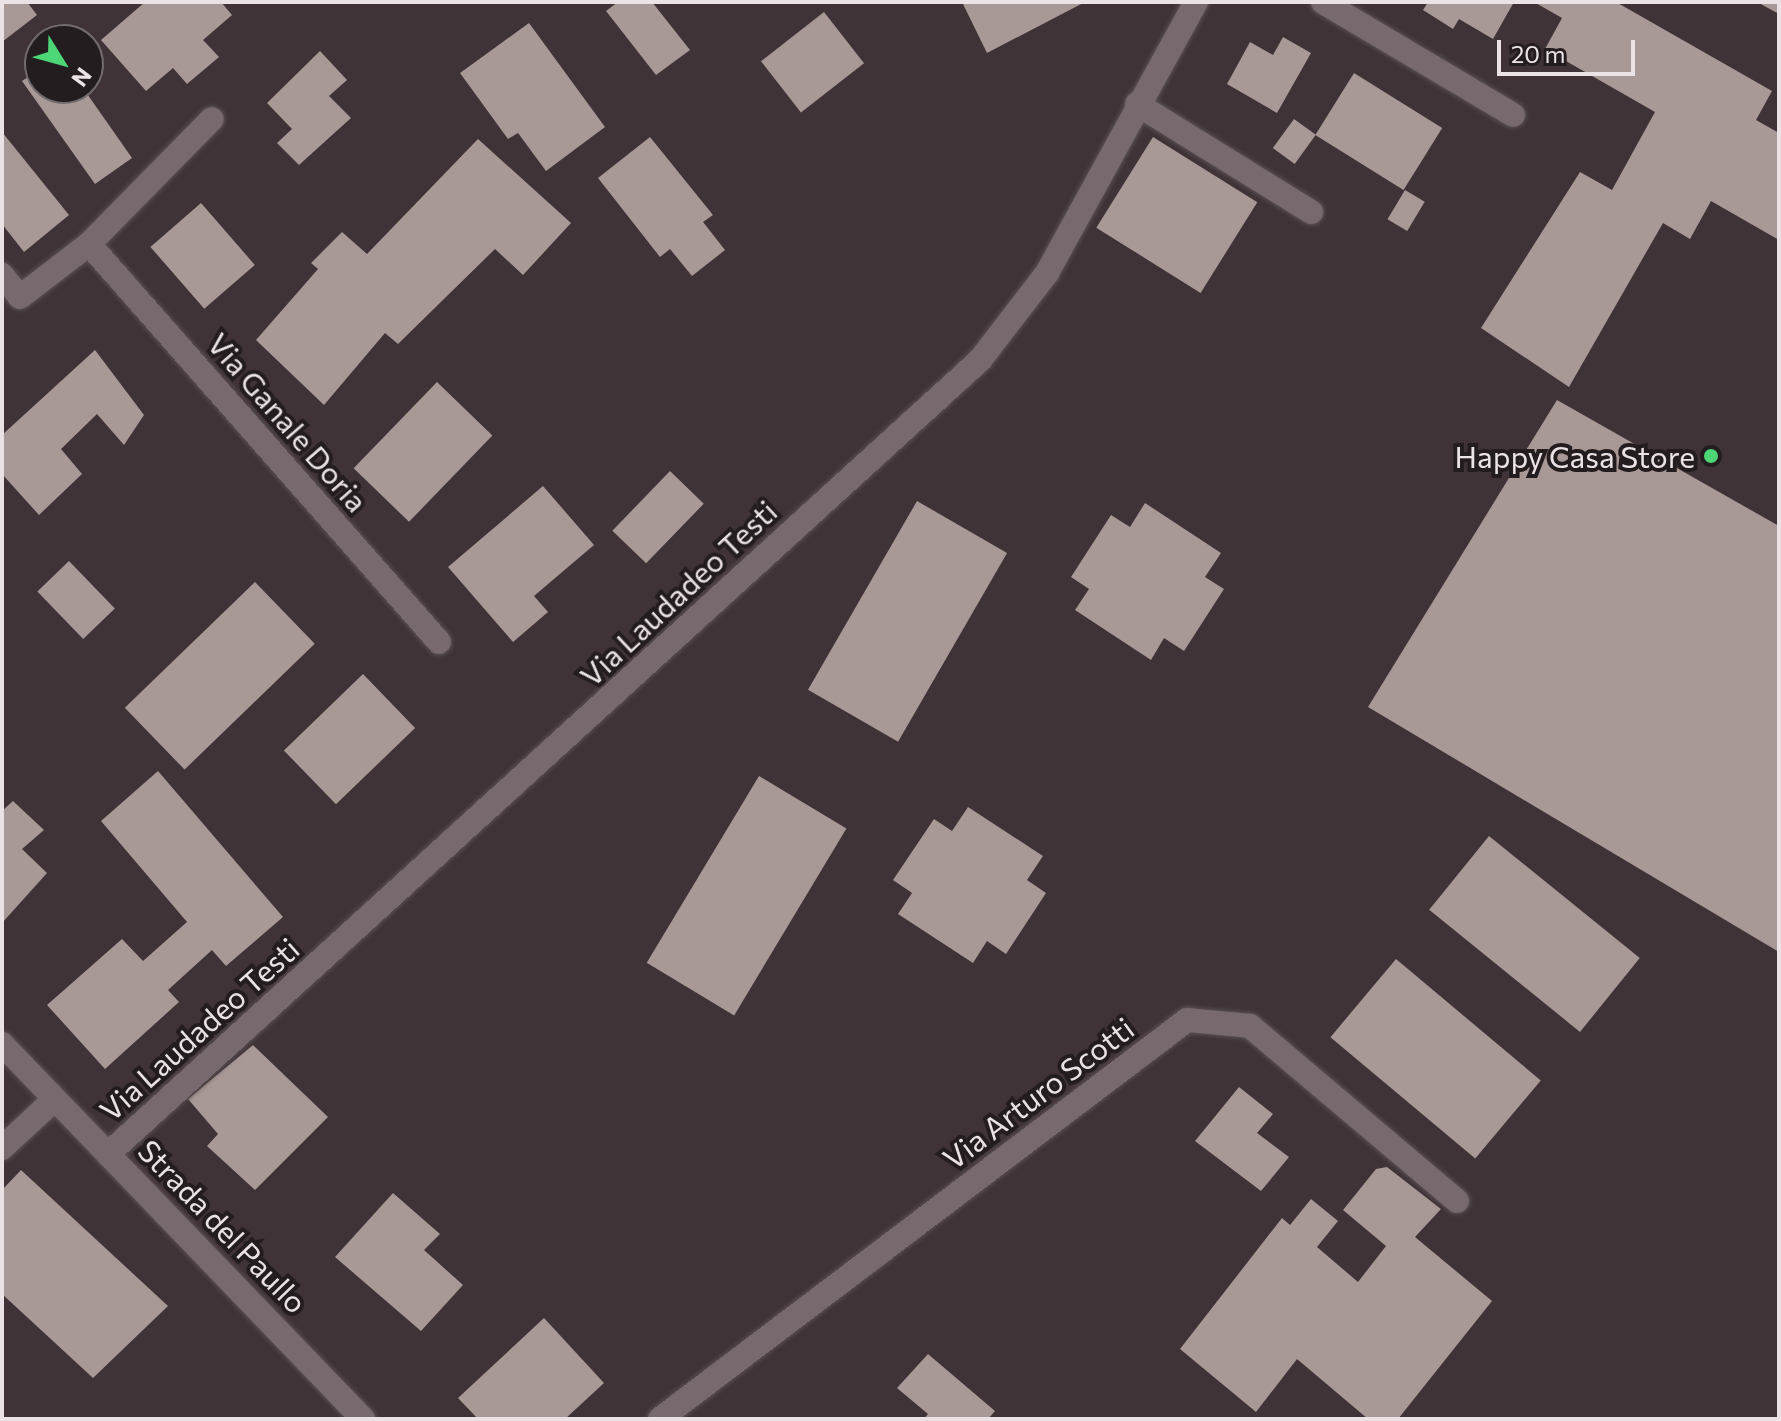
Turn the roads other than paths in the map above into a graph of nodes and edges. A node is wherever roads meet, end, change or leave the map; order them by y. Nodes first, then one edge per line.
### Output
1 (1196, 2) edge
2 (1323, 2) edge
3 (1137, 104) junction
4 (1513, 115) dead end
5 (212, 119) dead end
6 (1311, 212) dead end
7 (89, 244) junction
8 (2, 275) edge
9 (439, 642) dead end
10 (2, 1044) edge
11 (55, 1099) junction
12 (2, 1148) edge
13 (108, 1154) junction
14 (1457, 1201) dead end
15 (363, 1419) edge
16 (660, 1419) edge

1 - 3 street, Via Laudadeo Testi
2 - 4 street
3 - 6 street
3 - 13 street, Via Laudadeo Testi
5 - 7 street
7 - 8 street
7 - 9 street, Via Ganale Doria
10 - 11 street, Strada del Paullo
11 - 12 street
11 - 13 street, Strada del Paullo
13 - 15 street, Strada del Paullo
14 - 16 street, Via Arturo Scotti

